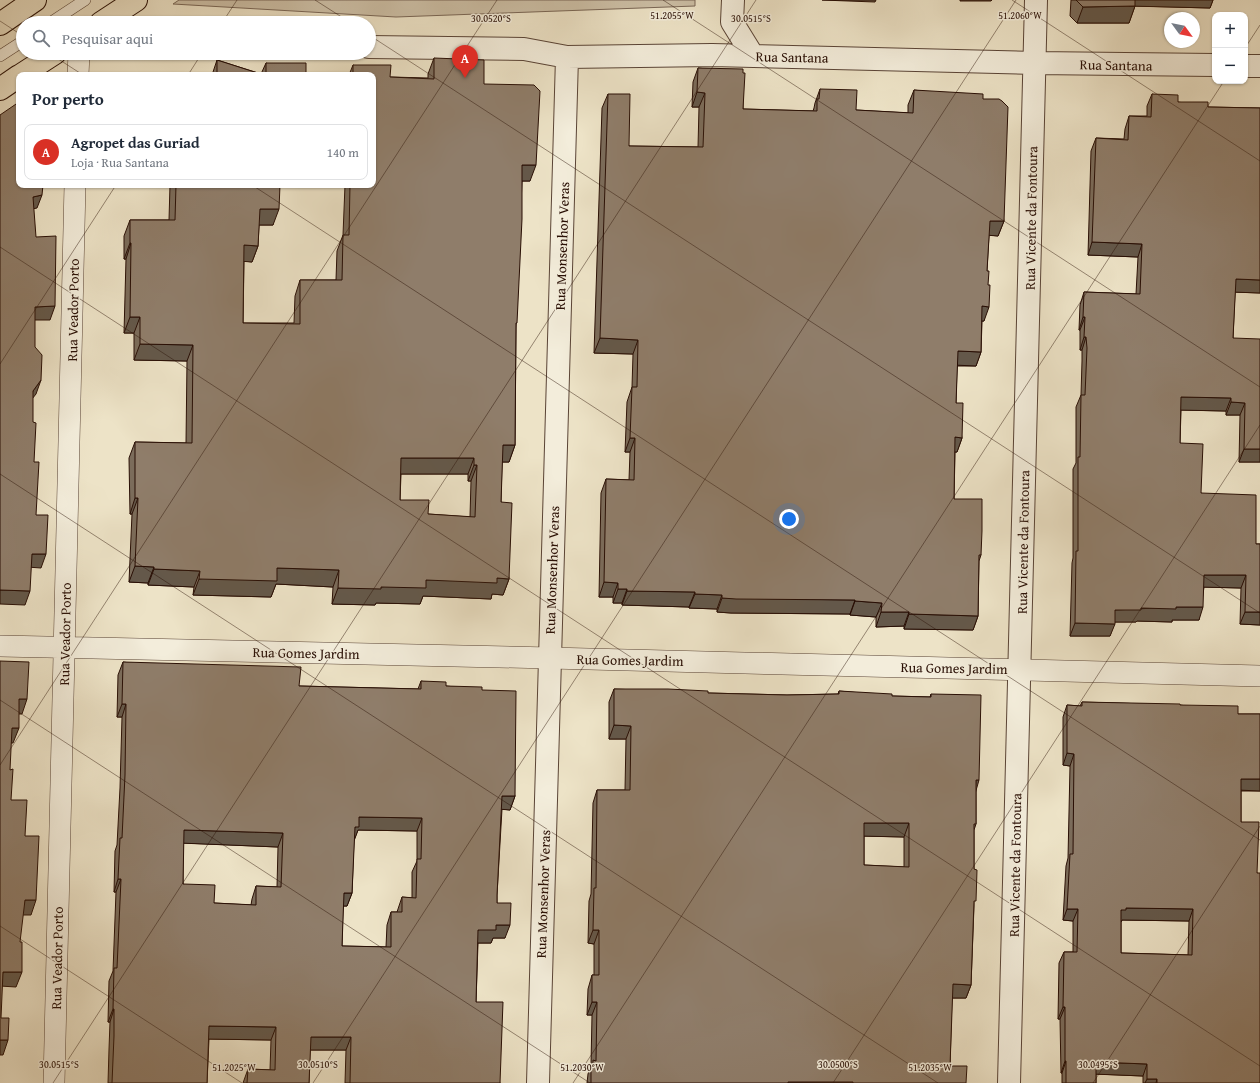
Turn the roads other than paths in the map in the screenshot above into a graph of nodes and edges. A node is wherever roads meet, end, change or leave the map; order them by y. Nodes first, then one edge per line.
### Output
1 (35, 0) edge
2 (85, 0) edge
3 (136, 0) edge
4 (733, 0) edge
5 (1036, 0) edge
6 (61, 16) edge
7 (112, 16) edge
8 (732, 22) junction
9 (0, 24) edge
10 (16, 46) edge
11 (376, 47) edge
12 (712, 55) junction
13 (0, 56) edge
14 (753, 56) junction
15 (567, 57) junction
16 (44, 60) edge
17 (79, 60) edge
18 (1035, 64) junction
19 (1212, 66) edge
20 (1248, 66) edge
21 (1260, 66) edge
22 (26, 72) edge
23 (78, 72) edge
24 (16, 78) edge
25 (0, 88) edge
26 (76, 188) edge
27 (0, 646) edge
28 (64, 648) junction
29 (550, 658) junction
30 (1020, 670) junction
31 (1260, 676) edge
32 (54, 1083) edge
33 (538, 1083) edge
34 (1009, 1083) edge

1 - 9 main road
2 - 6 lane
3 - 7 main road
4 - 8 street
5 - 18 street, Rua Vicente da Fontoura
8 - 12 street
8 - 14 street
10 - 13 lane
11 - 15 street, Rua Santana
12 - 14 street, Rua Santana
12 - 15 street, Rua Santana
14 - 18 street, Rua Santana
15 - 29 street, Rua Monsenhor Veras
16 - 22 main road
17 - 23 street
18 - 19 street, Rua Santana
18 - 30 street, Rua Vicente da Fontoura
20 - 21 street
24 - 25 main road
26 - 28 street, Rua Veador Porto
27 - 28 street, Rua Gomes Jardim
28 - 29 street, Rua Gomes Jardim
28 - 32 street, Rua Veador Porto
29 - 30 street, Rua Gomes Jardim
29 - 33 street, Rua Monsenhor Veras
30 - 31 street, Rua Gomes Jardim
30 - 34 street, Rua Vicente da Fontoura

